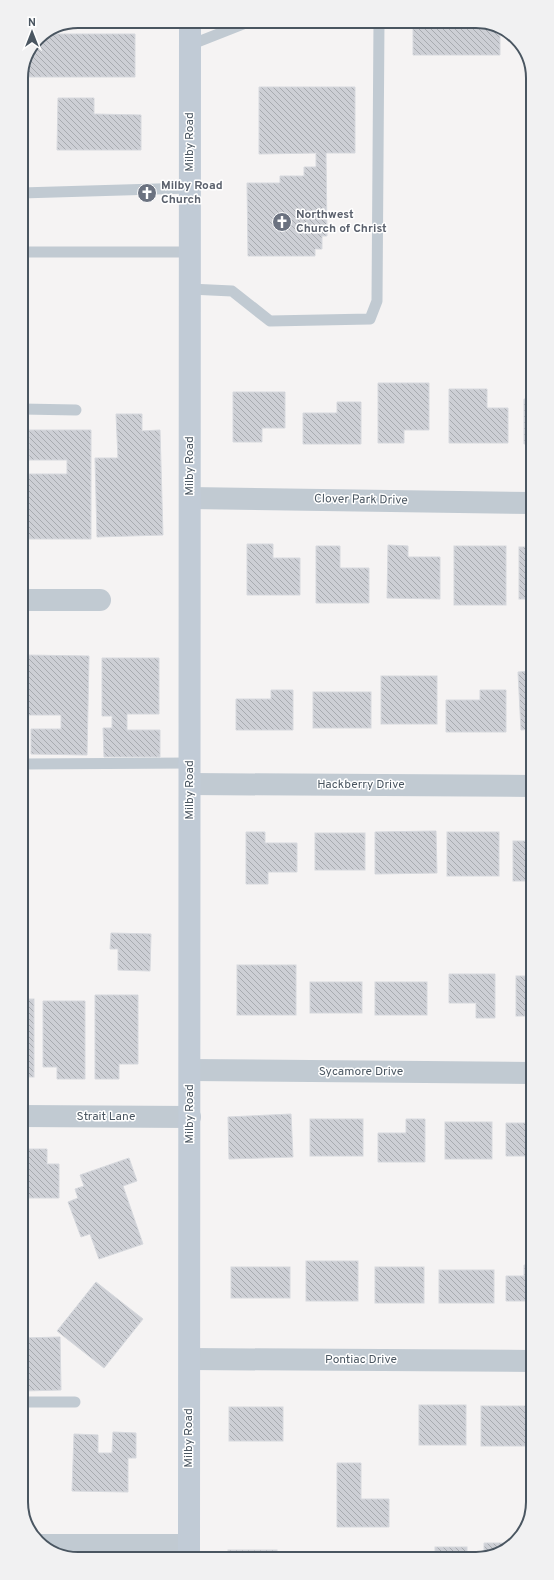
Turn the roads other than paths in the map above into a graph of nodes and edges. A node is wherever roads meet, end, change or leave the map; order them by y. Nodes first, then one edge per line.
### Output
1 (190, 28) edge
2 (234, 28) edge
3 (379, 28) edge
4 (190, 45) junction
5 (190, 188) junction
6 (28, 193) edge
7 (28, 252) edge
8 (190, 252) junction
9 (190, 289) junction
10 (28, 409) edge
11 (76, 410) dead end
12 (190, 498) junction
13 (526, 503) edge
14 (28, 600) edge
15 (100, 600) dead end
16 (28, 764) edge
17 (190, 774) junction
18 (526, 786) edge
19 (190, 1070) junction
20 (526, 1073) edge
21 (28, 1116) edge
22 (190, 1117) junction
23 (190, 1359) junction
24 (526, 1361) edge
25 (28, 1402) edge
26 (75, 1402) dead end
27 (54, 1546) edge
28 (189, 1552) edge

1 - 4 street, Milby Road
2 - 4 lane
3 - 9 lane
4 - 5 street, Milby Road
5 - 6 lane
5 - 8 street, Milby Road
7 - 8 lane
8 - 9 street, Milby Road
9 - 12 street, Milby Road
10 - 11 lane
12 - 13 street, Clover Park Drive
12 - 17 street, Milby Road
14 - 15 street
16 - 17 lane
17 - 18 street, Hackberry Drive
17 - 19 street, Milby Road
19 - 20 street, Sycamore Drive
19 - 22 street, Milby Road
21 - 22 street, Strait Lane
22 - 23 street, Milby Road
23 - 24 street, Pontiac Drive
23 - 28 street, Milby Road
25 - 26 lane
27 - 28 street

